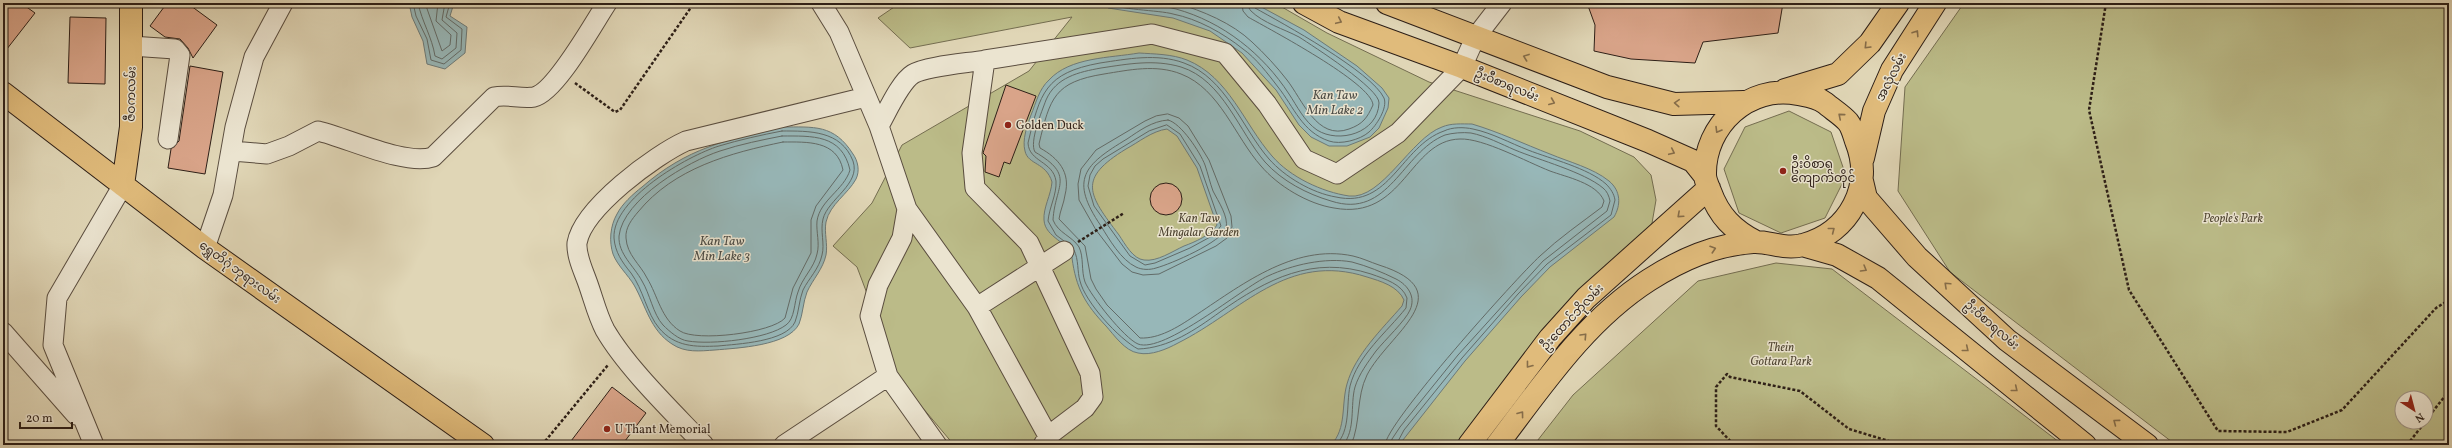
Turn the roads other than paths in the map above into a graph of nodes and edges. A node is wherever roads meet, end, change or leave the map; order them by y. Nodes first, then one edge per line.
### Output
1 (131, 3) edge
2 (283, 3) edge
3 (607, 3) edge
4 (821, 3) edge
5 (1304, 3) edge
6 (1387, 3) edge
7 (1502, 3) edge
8 (1898, 3) edge
9 (1935, 3) edge
10 (1475, 38) junction
11 (131, 46) junction
12 (986, 60) junction
13 (1462, 67) junction
14 (1782, 91) junction
15 (3, 93) edge
16 (866, 97) junction
17 (1744, 102) junction
18 (879, 126) junction
19 (168, 139) dead end
20 (232, 151) junction
21 (1863, 158) junction
22 (1862, 181) junction
23 (1707, 182) junction
24 (123, 185) junction
25 (907, 209) junction
26 (1756, 242) junction
27 (1802, 245) junction
28 (205, 248) junction
29 (1064, 251) road end
30 (1041, 265) junction
31 (977, 307) junction
32 (3, 332) edge
33 (2007, 340) junction
34 (1985, 364) junction
35 (888, 376) junction
36 (84, 425) junction
37 (1045, 440) edge
38 (94, 445) edge
39 (483, 445) edge
40 (704, 445) edge
41 (784, 445) edge
42 (937, 445) edge
43 (1468, 445) edge
44 (1497, 445) edge
45 (2085, 445) edge
46 (2147, 445) edge

1 - 11 main road, ဇီဝကလမ်း
2 - 20 street
3 - 20 street
4 - 16 street
5 -> 13 main road, ဦးဝီစာရလမ်း
6 - 10 main road
7 - 10 street
8 -> 14 main road
21 -> 9 main road, အလုံလမ်း
10 - 13 street
17 -> 10 main road
11 - 19 street
11 - 24 main road, ဇီဝကလမ်း
12 - 13 street
12 - 18 street
12 - 30 street
13 -> 23 main road, ဦးဝီစာရလမ်း
14 - 17 main road
21 -> 14 main road
15 - 24 main road, ရွှေတိဂုံ ဘုရားလမ်း
16 - 18 street
16 - 40 street
17 -> 23 main road
18 - 25 street
20 - 28 street
21 - 22 main road
27 -> 22 main road
33 -> 22 main road, ဦးဝီစာရလမ်း
23 - 26 main road
23 -> 43 main road, ဦးထောင်ဘိုလမ်း
24 - 28 main road, ရွှေတိဂုံ ဘုရားလမ်း
24 - 36 street
25 - 31 street
25 - 35 street
26 - 27 main road
44 -> 26 main road, ဦးထောင်ဘိုလမ်း
27 -> 34 main road
28 - 39 main road, ရွှေတိဂုံ ဘုရားလမ်း
29 - 30 street
30 - 31 street
30 - 37 street
31 - 37 street
32 - 36 street
33 - 34 main road
46 -> 33 main road, ဦးဝီစာရလမ်း
34 -> 45 main road
35 - 41 street
35 - 42 street
36 - 38 street

